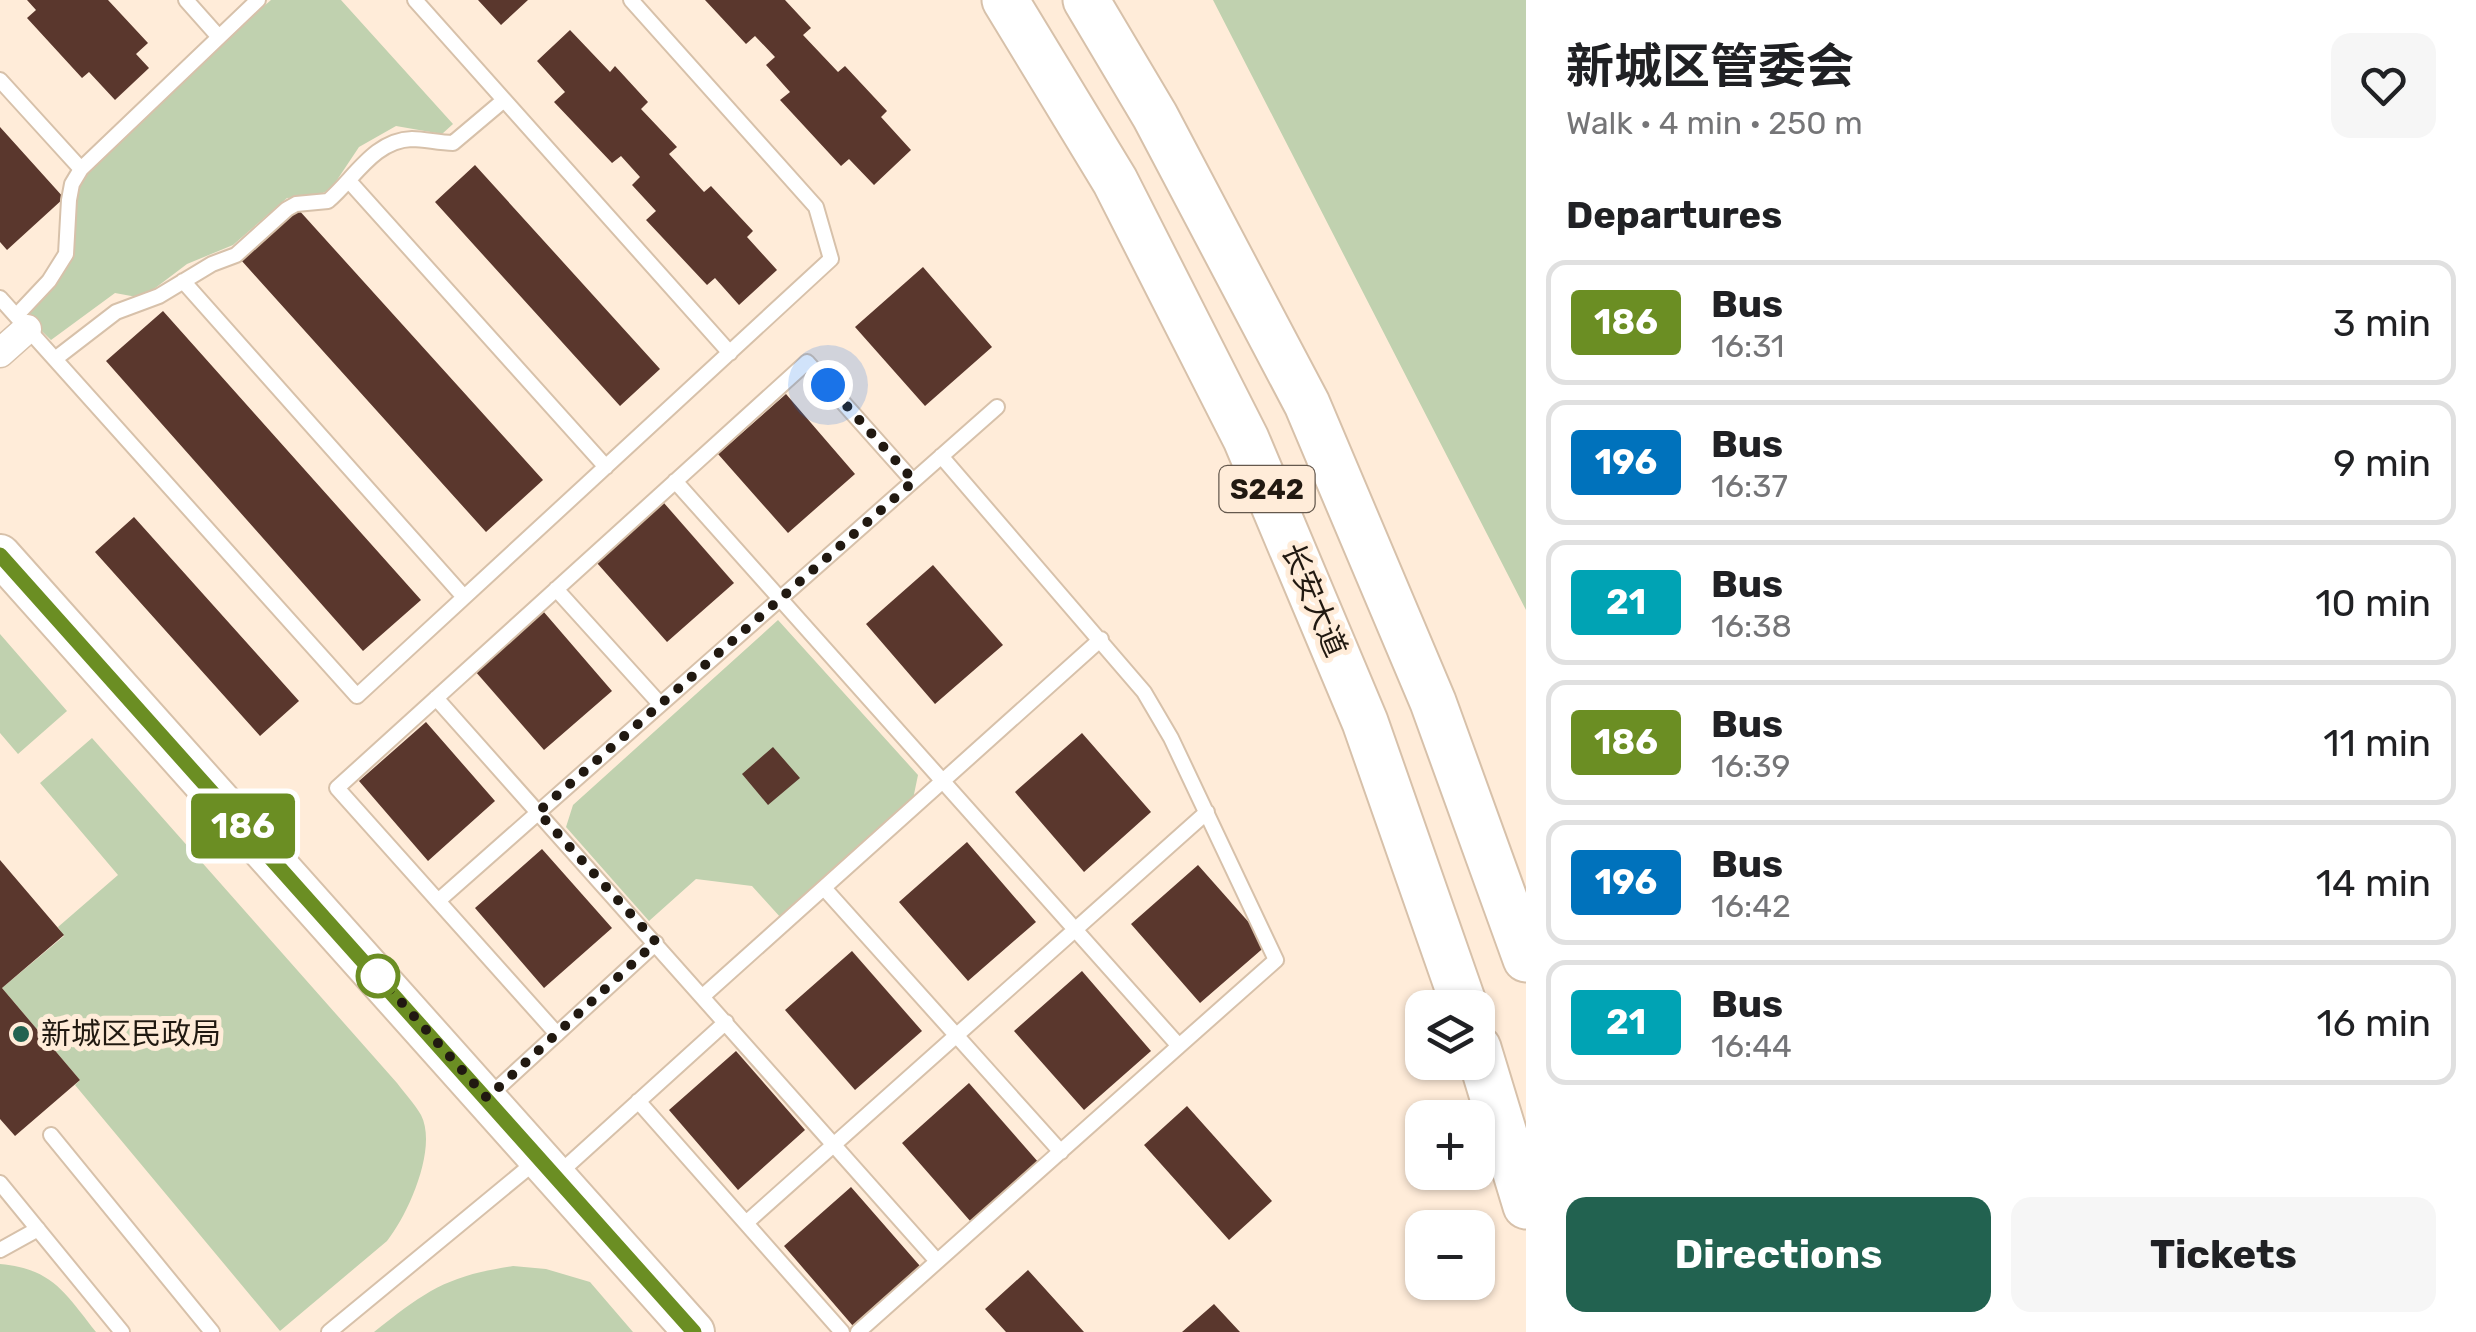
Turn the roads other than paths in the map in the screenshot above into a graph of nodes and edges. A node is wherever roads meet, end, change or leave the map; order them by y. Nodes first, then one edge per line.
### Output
1 (186, 0) edge
2 (258, 0) edge
3 (415, 0) edge
4 (631, 0) edge
5 (1006, 0) edge
6 (1086, 0) edge
7 (218, 36) junction
8 (0, 80) edge
9 (504, 100) junction
10 (81, 170) junction
11 (349, 181) junction
12 (183, 281) junction
13 (0, 298) edge
14 (22, 322) junction
15 (0, 353) edge
16 (730, 353) junction
17 (55, 359) junction
18 (997, 406) dead end
19 (940, 456) junction
20 (606, 467) junction
21 (914, 481) junction
22 (675, 482) junction
23 (0, 555) edge
24 (556, 589) junction
25 (464, 597) junction
26 (780, 598) junction
27 (1101, 639) junction
28 (436, 698) junction
29 (660, 704) junction
30 (943, 781) junction
31 (538, 812) junction
32 (1207, 812) junction
33 (824, 888) junction
34 (438, 901) junction
35 (1076, 930) junction
36 (656, 942) junction
37 (1526, 959) edge
38 (1458, 990) edge
39 (703, 996) junction
40 (726, 1022) junction
41 (557, 1034) junction
42 (956, 1036) junction
43 (1179, 1046) junction
44 (1488, 1080) edge
45 (487, 1098) junction
46 (638, 1101) junction
47 (51, 1136) dead end
48 (834, 1144) junction
49 (1061, 1152) junction
50 (547, 1167) junction
51 (0, 1183) edge
52 (1526, 1206) edge
53 (746, 1223) junction
54 (38, 1228) junction
55 (0, 1250) edge
56 (937, 1262) junction
57 (122, 1332) edge
58 (212, 1332) edge
59 (329, 1332) edge
60 (694, 1332) edge
61 (842, 1332) edge
62 (858, 1332) edge

1 - 7 lane
2 - 7 lane
3 - 9 lane
4 - 16 lane
5 - 38 main road, 长安大道 / S242
6 - 37 main road, S242
7 - 10 lane
8 - 10 lane
9 - 11 lane
9 - 16 lane
10 - 14 lane
11 - 12 lane
11 - 20 lane
12 - 17 lane
12 - 25 lane
13 - 14 lane
14 - 15 street
14 - 17 lane
16 - 20 lane
17 - 25 lane
18 - 19 lane
19 - 21 lane
19 - 27 lane
20 - 25 lane
21 - 22 lane
21 - 26 lane
22 - 24 lane
22 - 26 lane
23 - 45 street
24 - 28 lane
24 - 29 lane
26 - 29 lane
26 - 30 lane
27 - 30 lane
27 - 32 lane
28 - 31 lane
28 - 34 lane
29 - 31 lane
30 - 33 lane
30 - 35 lane
31 - 34 lane
31 - 36 lane
32 - 35 lane
32 - 43 lane
33 - 39 lane
33 - 42 lane
34 - 41 lane
35 - 42 lane
35 - 43 lane
36 - 39 lane
36 - 41 lane
39 - 40 lane
40 - 46 lane
40 - 48 lane
41 - 45 lane
42 - 48 lane
42 - 49 lane
43 - 49 lane
44 - 52 main road
45 - 50 street
46 - 50 lane
46 - 53 lane
47 - 58 lane
48 - 53 lane
48 - 56 lane
49 - 56 lane
50 - 59 lane
50 - 60 street
51 - 54 lane
53 - 61 lane
54 - 55 lane
54 - 57 lane
56 - 62 lane

